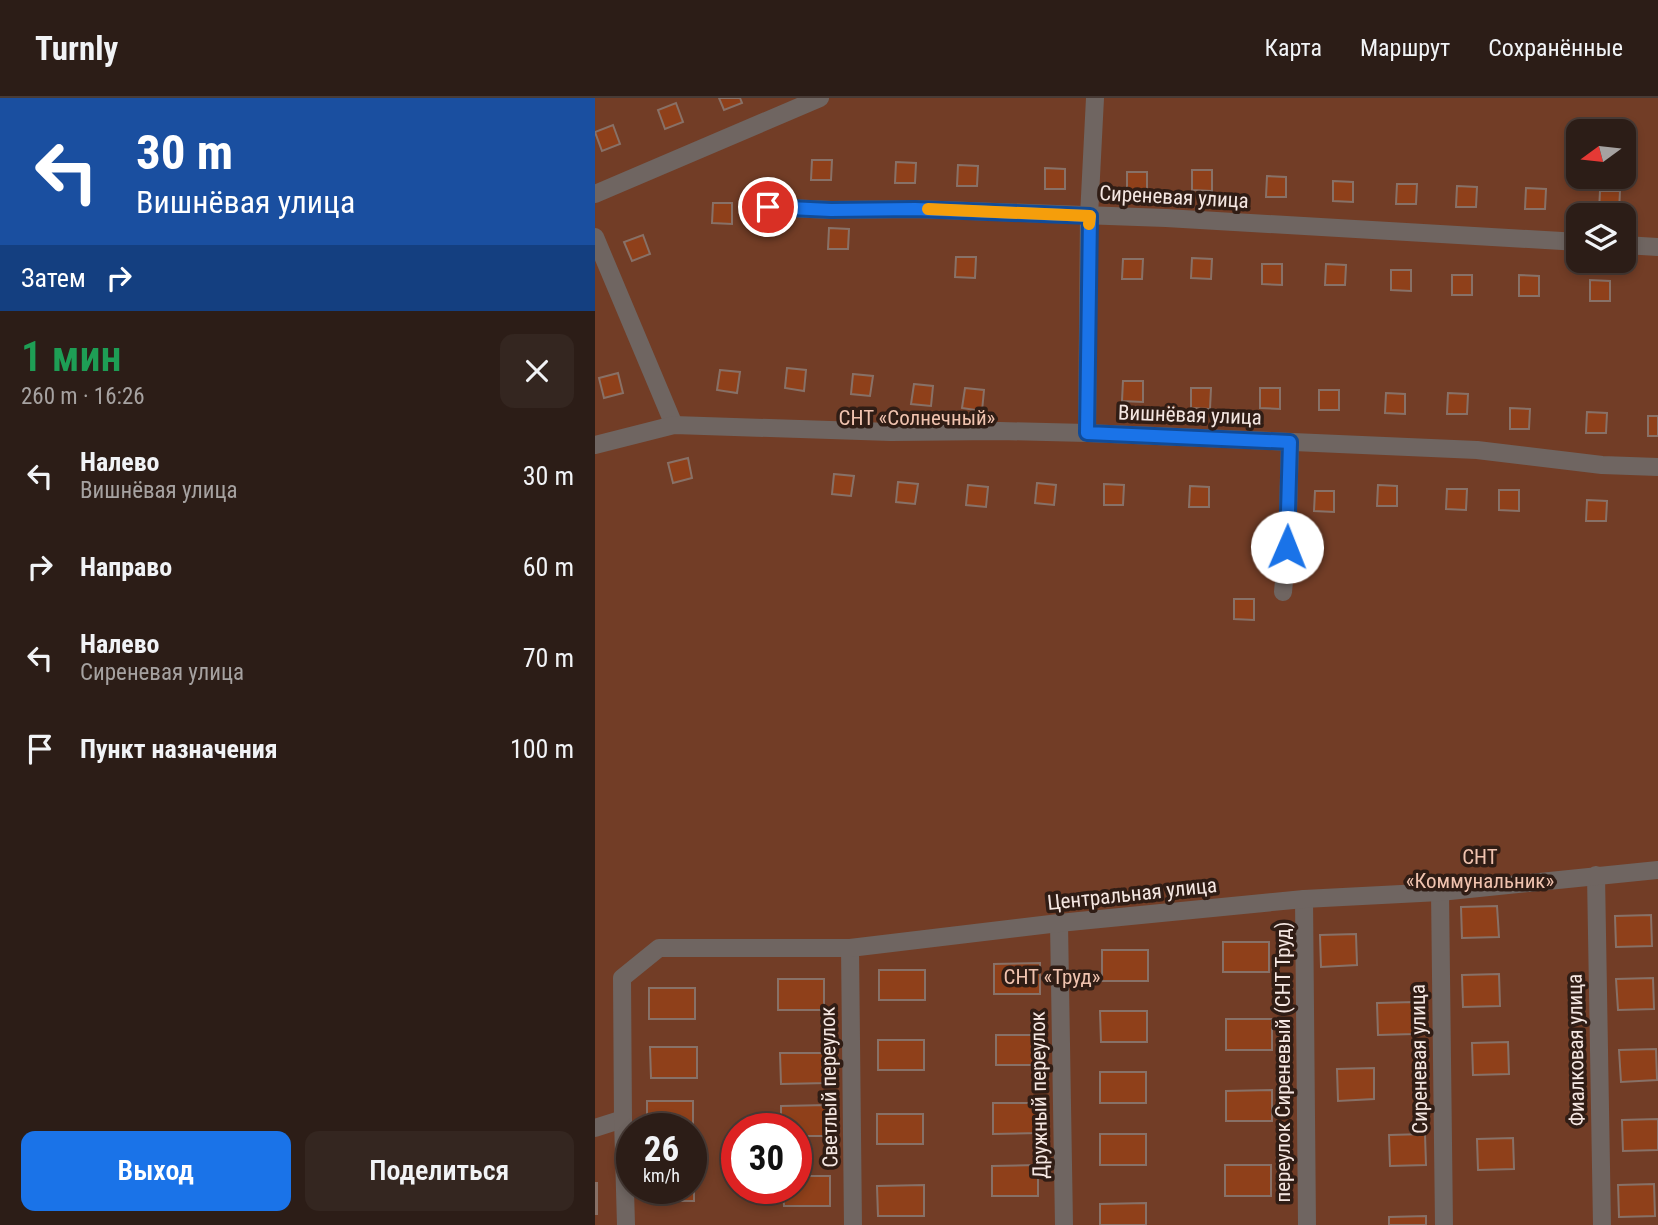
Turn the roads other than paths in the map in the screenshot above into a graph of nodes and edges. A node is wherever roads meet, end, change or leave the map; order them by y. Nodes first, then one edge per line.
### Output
1 (820, 98) edge
2 (1095, 98) edge
3 (595, 194) edge
4 (768, 207) dead end
5 (1090, 216) junction
6 (595, 237) edge
7 (1566, 241) edge
8 (1636, 246) edge
9 (1658, 247) edge
10 (674, 425) junction
11 (1087, 433) junction
12 (1290, 442) junction
13 (595, 445) edge
14 (1658, 467) edge
15 (1283, 592) dead end
16 (1658, 870) edge
17 (1596, 875) junction
18 (1440, 892) junction
19 (1304, 899) junction
20 (1059, 923) junction
21 (851, 948) junction
22 (623, 1113) edge
23 (616, 1121) edge
24 (595, 1128) edge
25 (625, 1204) edge
26 (626, 1225) edge
27 (853, 1225) edge
28 (1064, 1225) edge
29 (1307, 1225) edge
30 (1444, 1225) edge
31 (1602, 1225) edge

1 - 3 street
2 - 5 street
4 - 5 street, Сиреневая улица
5 - 7 street, Сиреневая улица
5 - 11 street
6 - 10 street
8 - 9 street
10 - 11 street, Вишнёвая улица
10 - 13 street, Вишнёвая улица
11 - 12 street, Вишнёвая улица
12 - 14 street, Вишнёвая улица
12 - 15 street
16 - 17 street, Центральная улица
17 - 18 street, Центральная улица
17 - 31 street, Фиалковая улица
18 - 19 street, Центральная улица
18 - 30 street, Сиреневая улица
19 - 20 street, Центральная улица
19 - 29 street, переулок Сиреневый (СНТ Труд)
20 - 21 street, Центральная улица
20 - 28 street, Дружный переулок
21 - 22 street, Центральная улица
21 - 27 street, Светлый переулок
23 - 24 street
25 - 26 street

